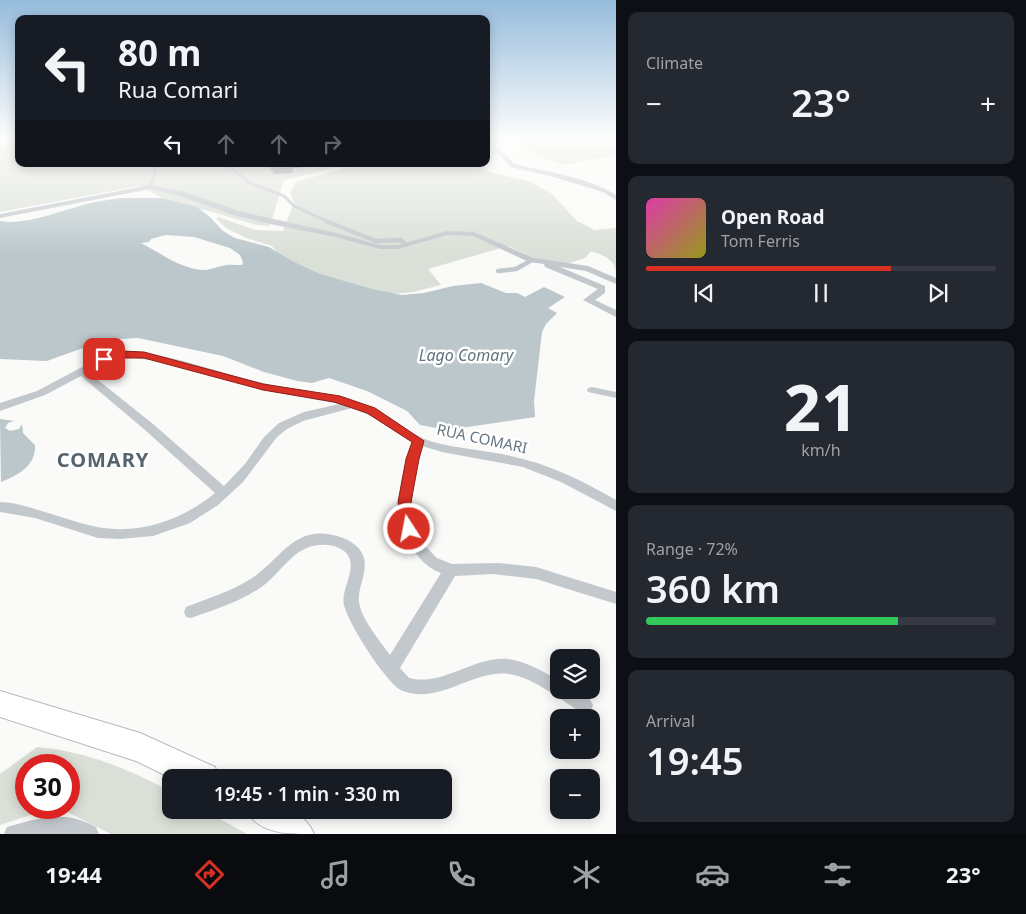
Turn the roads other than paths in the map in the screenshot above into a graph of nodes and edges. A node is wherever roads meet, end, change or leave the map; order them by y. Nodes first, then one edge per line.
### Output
1 (154, 178) edge
2 (243, 178) edge
3 (564, 178) edge
4 (150, 187) junction
5 (616, 198) edge
6 (0, 216) edge
7 (406, 245) junction
8 (537, 261) junction
9 (498, 271) dead end
10 (616, 281) edge
11 (616, 314) edge
12 (82, 372) junction
13 (592, 390) dead end
14 (616, 395) edge
15 (354, 404) junction
16 (0, 407) edge
17 (418, 441) junction
18 (223, 494) junction
19 (616, 506) edge
20 (0, 507) edge
21 (451, 570) junction
22 (616, 598) edge
23 (191, 612) dead end
24 (391, 668) junction
25 (550, 685) edge
26 (575, 699) edge
27 (0, 704) edge
28 (585, 705) dead end
29 (185, 769) edge
30 (276, 819) edge
31 (14, 834) edge
32 (89, 834) edge
33 (298, 834) edge

1 - 4 lane
2 - 7 lane
3 - 5 street
4 - 6 street
4 - 7 street
7 - 8 street
8 - 9 lane
8 - 10 street
8 - 11 street
12 - 15 street, RUA COMARI
12 - 16 street, RUA COMARI
12 - 18 street
13 - 14 street
15 - 17 street, RUA COMARI
15 - 18 street
17 - 19 street, RUA COMARI
17 - 21 street
18 - 20 street
21 - 22 street
21 - 24 street
23 - 24 street
24 - 25 street
26 - 28 street
27 - 29 main road
30 - 33 main road
31 - 32 street

